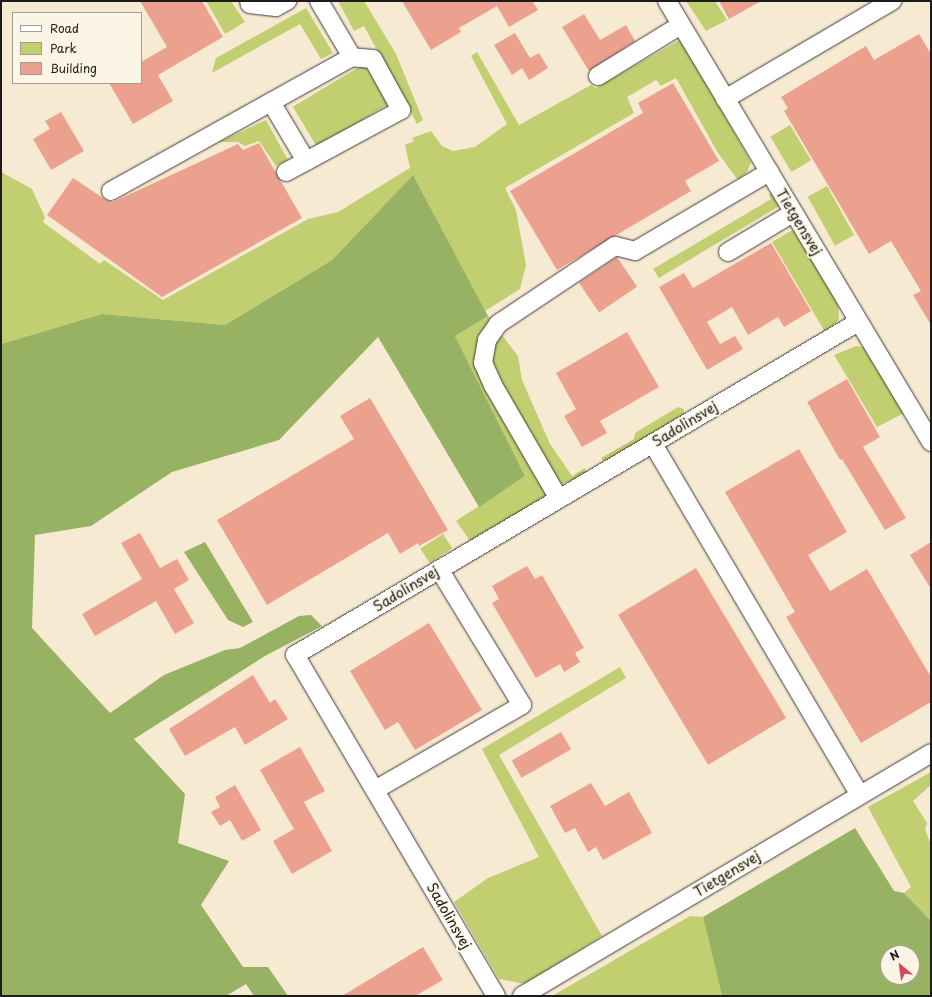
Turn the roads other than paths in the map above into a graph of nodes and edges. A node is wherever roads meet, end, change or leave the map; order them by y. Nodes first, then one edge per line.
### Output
1 (249, 1) edge
2 (288, 1) edge
3 (319, 1) edge
4 (667, 1) edge
5 (892, 1) edge
6 (681, 25) junction
7 (352, 57) junction
8 (598, 76) dead end
9 (725, 99) junction
10 (271, 102) junction
11 (306, 161) junction
12 (286, 172) dead end
13 (769, 172) junction
14 (111, 191) dead end
15 (793, 213) junction
16 (728, 252) dead end
17 (858, 322) junction
18 (931, 442) edge
19 (653, 444) junction
20 (559, 499) junction
21 (439, 569) junction
22 (931, 753) edge
23 (375, 790) junction
24 (860, 795) junction
25 (496, 996) edge
26 (522, 996) edge

1 - 2 street
3 - 7 street
4 - 6 street, Tietgensvej
5 - 9 street
6 - 8 street
6 - 9 street, Tietgensvej
7 - 10 street
7 - 11 street
9 - 13 street, Tietgensvej
10 - 11 street
10 - 14 street
11 - 12 street
13 - 15 street, Tietgensvej
13 - 20 street
15 - 16 street
15 - 17 street, Tietgensvej
17 - 18 street, Tietgensvej
17 - 19 street, Sadolinsvej
19 - 20 street, Sadolinsvej
19 - 24 street
20 - 21 street, Sadolinsvej
21 - 23 street, Sadolinsvej
21 - 23 street
22 - 24 street, Tietgensvej
23 - 25 street, Sadolinsvej
24 - 26 street, Tietgensvej

